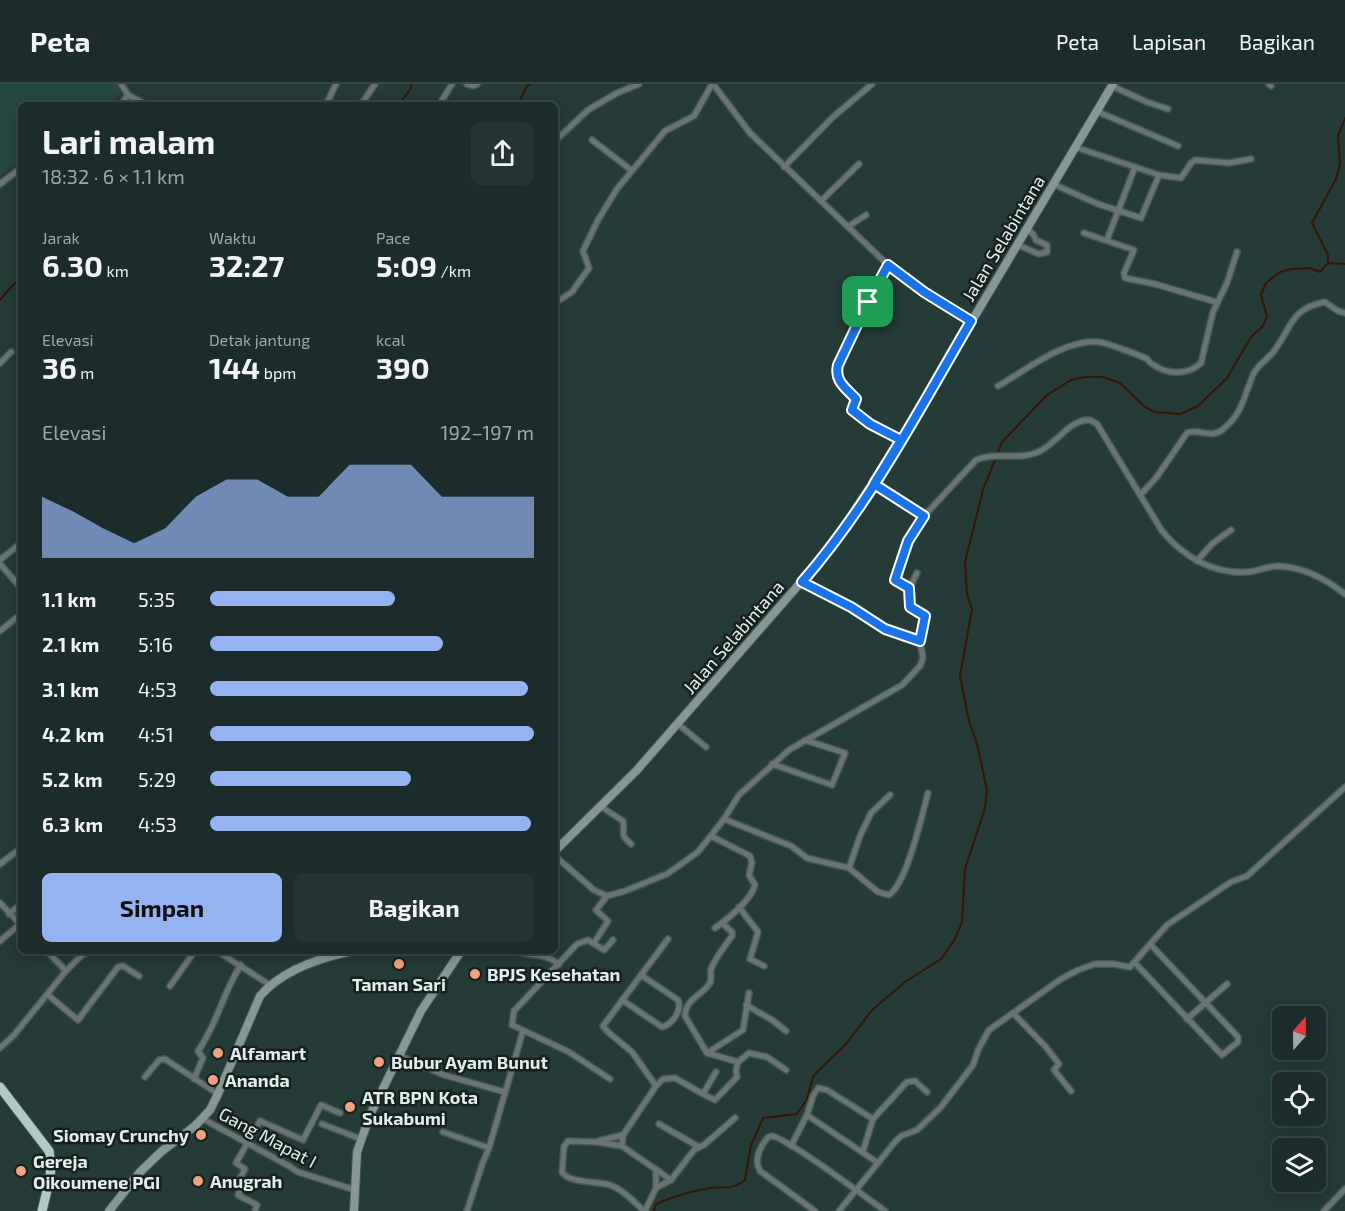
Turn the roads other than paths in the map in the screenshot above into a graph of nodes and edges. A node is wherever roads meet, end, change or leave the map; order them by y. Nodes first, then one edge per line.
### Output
1 (121, 84) edge
2 (336, 84) edge
3 (375, 84) edge
4 (452, 84) edge
5 (467, 84) edge
6 (477, 84) edge
7 (639, 84) edge
8 (712, 84) edge
9 (872, 84) edge
10 (1112, 85) edge
11 (128, 95) junction
12 (123, 102) edge
13 (141, 102) edge
14 (327, 102) edge
15 (363, 102) edge
16 (441, 102) edge
17 (1168, 109) dead end
18 (1096, 111) junction
19 (558, 138) edge
20 (592, 140) dead end
21 (1178, 146) dead end
22 (1075, 147) junction
23 (1251, 159) dead end
24 (859, 164) dead end
25 (784, 166) junction
26 (1135, 167) junction
27 (18, 170) edge
28 (631, 170) junction
29 (1159, 175) junction
30 (0, 184) edge
31 (1053, 184) junction
32 (821, 201) junction
33 (1118, 212) junction
34 (866, 214) dead end
35 (849, 226) junction
36 (1027, 229) junction
37 (1084, 233) dead end
38 (1107, 240) junction
39 (1018, 245) junction
40 (1238, 252) dead end
41 (888, 265) junction
42 (558, 301) edge
43 (1216, 302) junction
44 (1345, 313) edge
45 (971, 321) junction
46 (11, 352) dead end
47 (0, 363) edge
48 (998, 386) dead end
49 (901, 440) junction
50 (874, 484) junction
51 (1141, 494) junction
52 (924, 516) junction
53 (1231, 530) dead end
54 (18, 546) edge
55 (1197, 561) junction
56 (0, 562) edge
57 (917, 573) dead end
58 (802, 582) junction
59 (18, 584) edge
60 (909, 588) junction
61 (1345, 594) edge
62 (18, 616) edge
63 (0, 631) edge
64 (920, 641) junction
65 (678, 724) junction
66 (805, 740) junction
67 (706, 747) dead end
68 (772, 764) junction
69 (1345, 787) edge
70 (928, 793) dead end
71 (891, 795) dead end
72 (600, 806) junction
73 (724, 819) junction
74 (711, 836) junction
75 (631, 844) dead end
76 (558, 848) edge
77 (18, 850) edge
78 (558, 859) edge
79 (0, 864) edge
80 (849, 868) junction
81 (607, 896) junction
82 (0, 903) edge
83 (18, 906) edge
84 (739, 907) junction
85 (9, 914) junction
86 (18, 922) edge
87 (722, 923) junction
88 (18, 926) edge
89 (715, 928) dead end
90 (668, 939) dead end
91 (613, 940) dead end
92 (0, 941) edge
93 (594, 943) junction
94 (1151, 945) junction
95 (50, 954) edge
96 (84, 954) edge
97 (193, 954) edge
98 (223, 954) edge
99 (336, 954) edge
100 (459, 954) edge
101 (526, 954) edge
102 (1135, 963) junction
103 (559, 964) junction
104 (241, 965) junction
105 (764, 966) dead end
106 (66, 971) junction
107 (642, 975) junction
108 (140, 976) dead end
109 (1227, 984) dead end
110 (270, 985) junction
111 (170, 986) dead end
112 (748, 993) dead end
113 (48, 995) junction
114 (622, 1000) junction
115 (1204, 1003) junction
116 (746, 1005) junction
117 (1013, 1013) junction
118 (1187, 1019) junction
119 (523, 1031) junction
120 (786, 1031) dead end
121 (0, 1048) edge
122 (707, 1053) junction
123 (398, 1055) junction
124 (738, 1062) junction
125 (786, 1070) dead end
126 (717, 1072) dead end
127 (145, 1077) dead end
128 (194, 1079) junction
129 (610, 1079) dead end
130 (656, 1086) junction
131 (0, 1087) edge
132 (1071, 1091) dead end
133 (505, 1092) junction
134 (927, 1092) dead end
135 (218, 1094) junction
136 (703, 1094) junction
137 (340, 1113) dead end
138 (807, 1115) junction
139 (735, 1118) dead end
140 (203, 1119) junction
141 (873, 1119) junction
142 (322, 1124) dead end
143 (659, 1124) dead end
144 (443, 1132) dead end
145 (623, 1135) junction
146 (361, 1139) junction
147 (597, 1142) junction
148 (248, 1144) junction
149 (622, 1146) junction
150 (791, 1146) junction
151 (699, 1147) junction
152 (489, 1148) junction
153 (862, 1151) junction
154 (878, 1163) junction
155 (656, 1169) junction
156 (671, 1180) junction
157 (656, 1188) junction
158 (1345, 1189) edge
159 (355, 1190) junction
160 (858, 1190) junction
161 (42, 1211) edge
162 (109, 1211) edge
163 (255, 1211) edge
164 (354, 1211) edge
165 (467, 1211) edge
166 (644, 1211) edge
167 (815, 1211) edge
168 (839, 1211) edge
169 (885, 1211) edge
170 (1324, 1211) edge

1 - 11 street
2 - 14 street
3 - 15 street
4 - 16 street
5 - 6 street
7 - 19 street
8 - 25 street
8 - 28 street
9 - 25 street
10 - 17 street
10 - 18 street, Jalan Selabintana
11 - 12 street
11 - 13 street
18 - 21 street
18 - 22 street, Jalan Selabintana
20 - 28 street
22 - 26 street
22 - 31 street, Jalan Selabintana
23 - 29 street
24 - 32 street
25 - 32 street
26 - 29 street
26 - 33 street
27 - 30 street
28 - 42 street
29 - 33 street
31 - 33 street
31 - 36 street, Jalan Selabintana
32 - 35 street
33 - 38 street
34 - 35 street
35 - 41 street
36 - 39 street, Jalan Selabintana
36 - 39 street
37 - 38 street
38 - 43 street
39 - 45 street, Jalan Selabintana
40 - 43 street
41 - 45 street
41 - 49 street
43 - 48 street
44 - 51 street
45 - 49 street, Jalan Selabintana
46 - 47 street
49 - 50 street, Jalan Selabintana
50 - 52 street
50 - 58 street, Jalan Selabintana
51 - 52 street
51 - 55 street
52 - 60 street
53 - 55 street
54 - 56 street
55 - 61 street
56 - 59 street
57 - 60 street
58 - 64 street
58 - 65 street, Jalan Selabintana
60 - 64 street
62 - 63 street
64 - 66 street
65 - 67 street
65 - 72 street, Jalan Selabintana
66 - 68 street
66 - 68 street
68 - 73 street
69 - 94 street
70 - 80 street
71 - 80 street
72 - 75 street
72 - 76 street, Jalan Selabintana
73 - 74 street
73 - 80 street
74 - 81 street
74 - 84 street
77 - 79 street
78 - 81 street
81 - 93 street
82 - 85 street
83 - 85 street
84 - 87 street
84 - 105 street
85 - 86 street
87 - 89 street
87 - 122 street
88 - 92 street
90 - 107 street
91 - 93 street
93 - 103 street
94 - 102 street
94 - 115 street
95 - 106 street
96 - 106 street
97 - 111 street
98 - 104 street
99 - 110 street
100 - 123 street
101 - 103 street
102 - 117 street
102 - 118 street
103 - 119 street
104 - 110 street
104 - 128 street
106 - 113 street
107 - 114 street
107 - 114 street
108 - 113 street
109 - 115 street
110 - 135 street
112 - 116 street
113 - 121 street
114 - 130 street
115 - 118 street
115 - 118 street
116 - 120 street
116 - 122 street
117 - 132 street
117 - 154 street
119 - 129 street
119 - 133 street
122 - 124 street
123 - 133 street
123 - 146 street
124 - 125 street
124 - 136 street
126 - 136 street
127 - 128 street
128 - 135 street
130 - 136 street
130 - 145 street
131 - 161 highway
133 - 152 street
134 - 141 street
135 - 140 street
137 - 148 street
138 - 141 street
138 - 150 street
138 - 153 street
139 - 151 street
140 - 148 street, Gang Mapat I
140 - 162 street
141 - 153 street
142 - 146 street
143 - 151 street
144 - 152 street
145 - 147 street
145 - 149 street
146 - 159 street
147 - 149 street
147 - 166 street
148 - 159 street, Gang Mapat I
148 - 163 street
149 - 155 street
150 - 160 street
150 - 167 street
151 - 156 street
152 - 165 street
153 - 154 street
154 - 160 street
155 - 156 street
155 - 157 street
156 - 157 street
157 - 166 street
158 - 170 street
159 - 164 street
160 - 168 street
160 - 169 street

